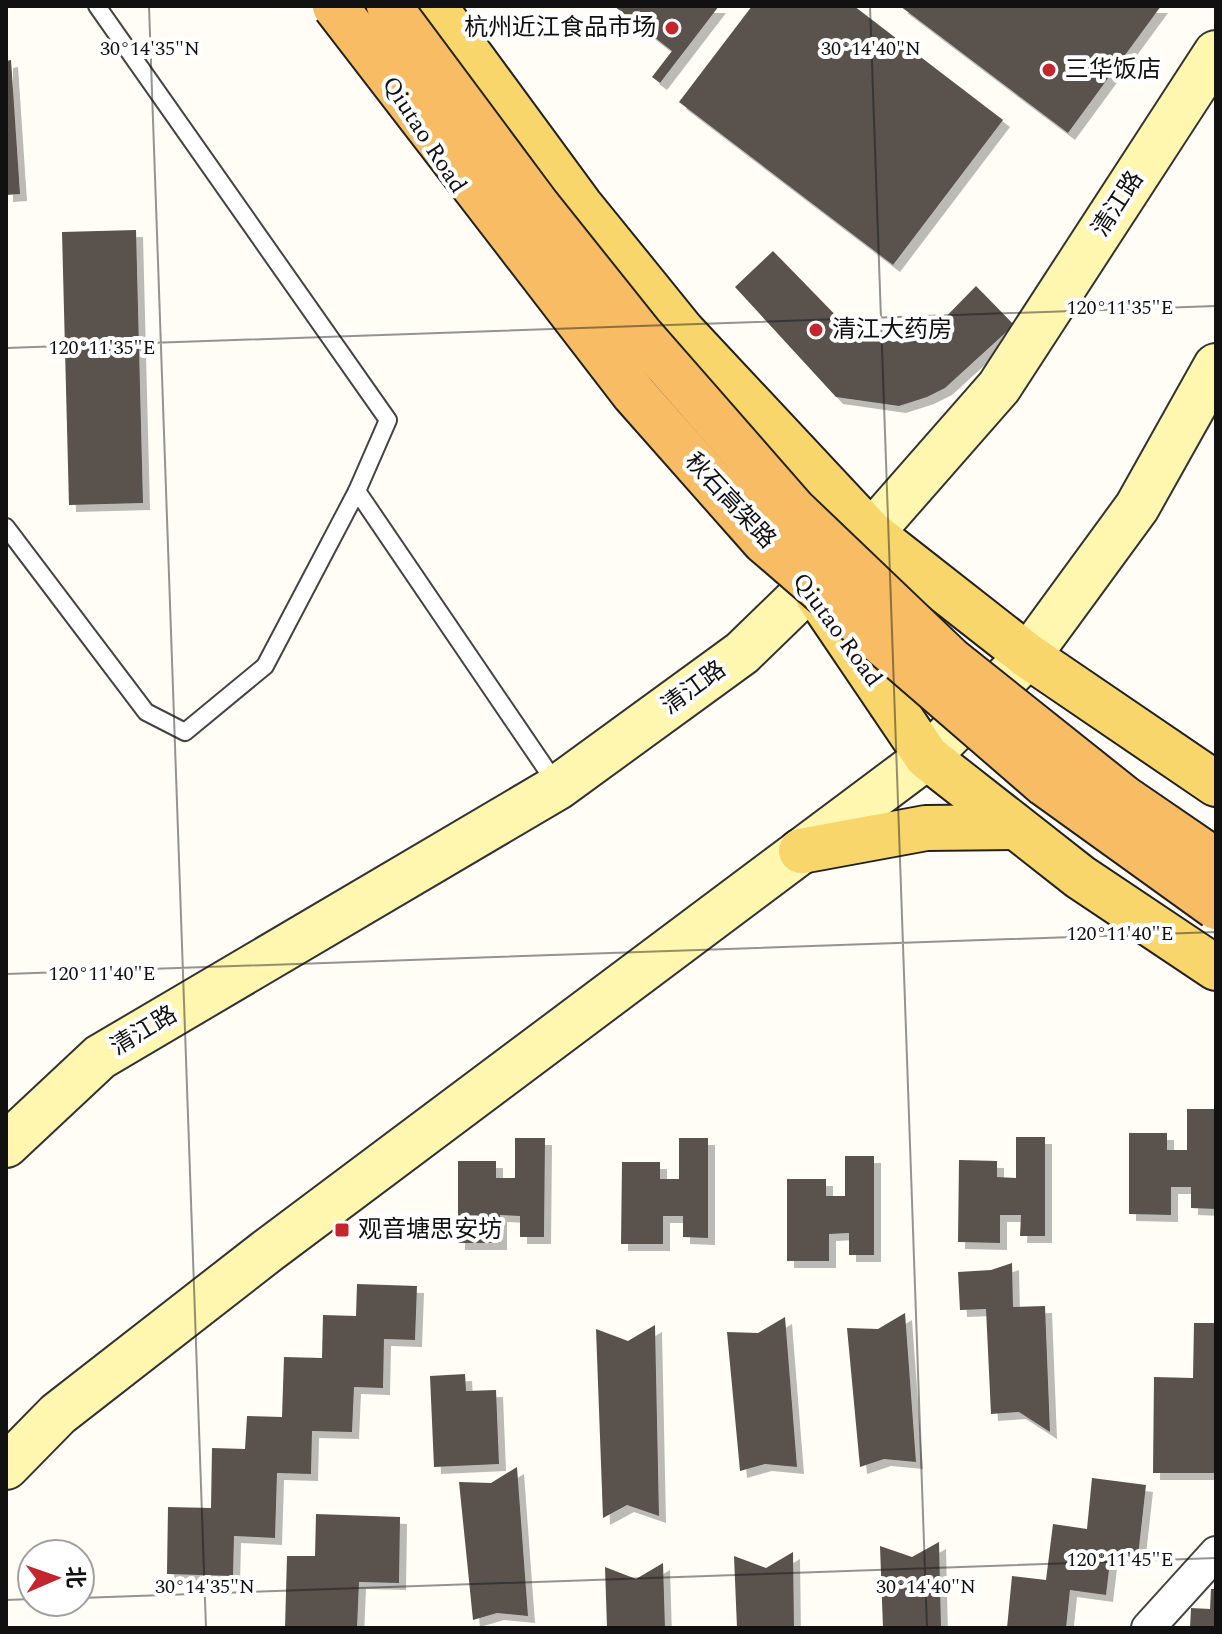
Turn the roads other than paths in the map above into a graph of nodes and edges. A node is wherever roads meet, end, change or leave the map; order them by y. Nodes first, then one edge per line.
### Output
1 (97, 6) edge
2 (338, 6) edge
3 (389, 6) edge
4 (434, 6) edge
5 (1216, 53) edge
6 (1216, 366) edge
7 (357, 491) junction
8 (6, 527) edge
9 (871, 533) junction
10 (811, 586) junction
11 (1028, 656) junction
12 (927, 757) junction
13 (1216, 784) edge
14 (558, 787) junction
15 (1015, 827) junction
16 (801, 851) junction
17 (1216, 861) edge
18 (1216, 907) edge
19 (1216, 968) edge
20 (6, 1145) edge
21 (6, 1467) edge
22 (1216, 1553) edge
23 (1148, 1628) edge

1 - 7 lane
2 - 10 main road, Qiutao Road
2 - 18 highway, 秋石高架路, bridge
3 - 17 highway, 秋石高架路, bridge
4 - 9 main road
5 - 9 main road, 清江路
6 - 11 main road
7 - 8 lane
7 - 14 lane
9 - 10 main road, 清江路
9 - 11 main road
10 - 12 main road, Qiutao Road
10 - 14 main road, 清江路
11 - 12 main road
11 - 13 main road
12 - 15 main road, Qiutao Road
12 - 16 main road
14 - 20 main road, 清江路
15 - 16 main road
15 - 19 main road, Qiutao Road
16 - 21 main road
22 - 23 street

